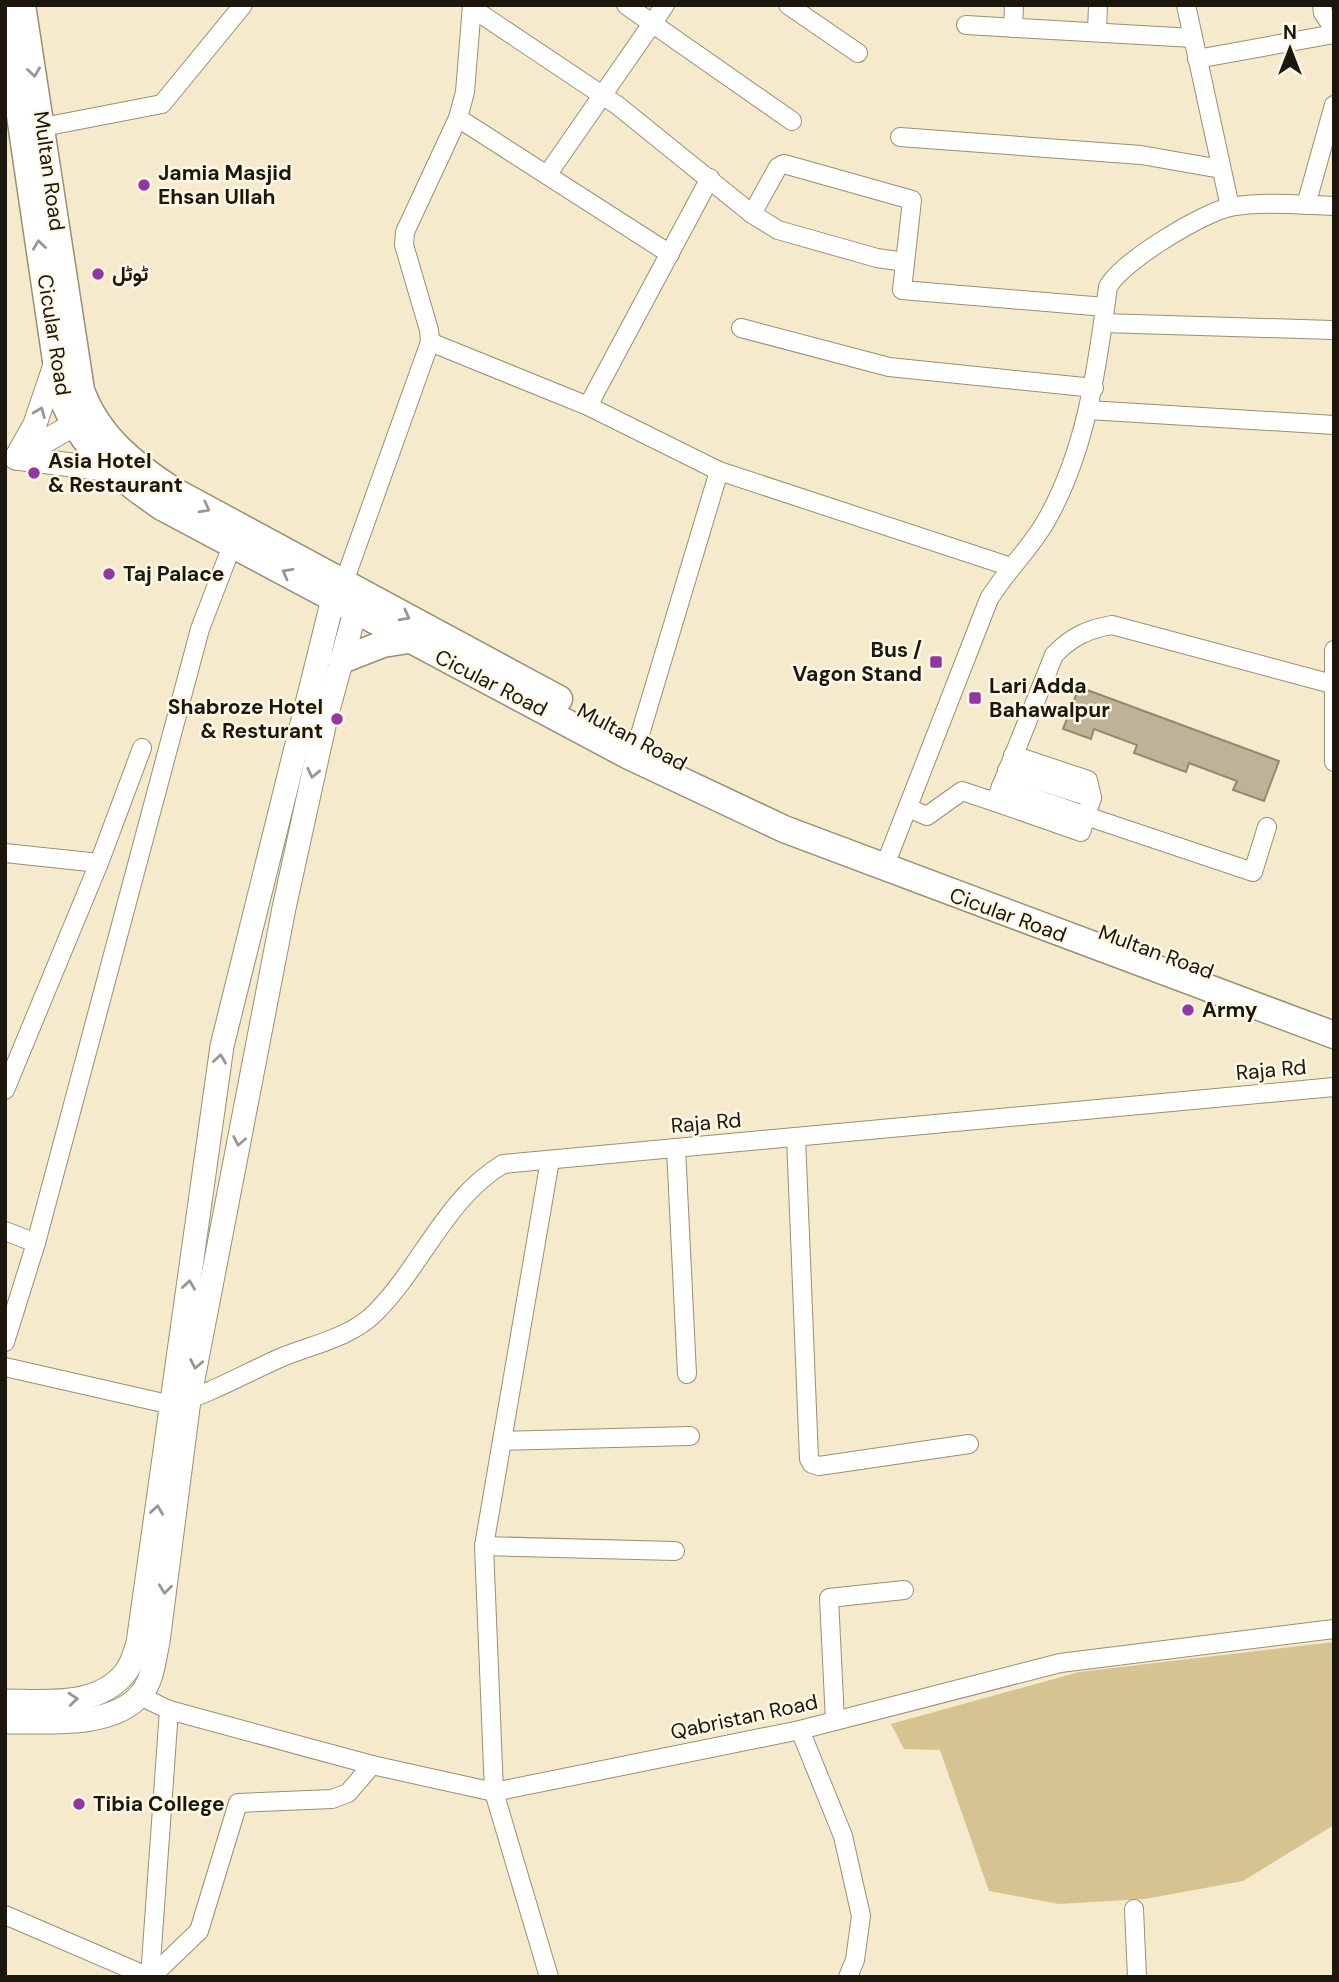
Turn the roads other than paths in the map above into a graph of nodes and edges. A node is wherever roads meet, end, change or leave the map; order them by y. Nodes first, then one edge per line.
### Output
1 (22, 5) edge
2 (243, 5) edge
3 (626, 5) edge
4 (665, 5) edge
5 (788, 5) edge
6 (1014, 5) edge
7 (1098, 5) edge
8 (1186, 5) edge
9 (1322, 5) edge
10 (472, 6) edge
11 (5, 13) edge
12 (652, 24) junction
13 (966, 25) dead end
14 (1013, 28) junction
15 (1334, 31) edge
16 (1097, 33) junction
17 (1193, 38) junction
18 (858, 53) dead end
19 (1197, 59) junction
20 (602, 95) junction
21 (1334, 104) edge
22 (458, 118) junction
23 (792, 121) dead end
24 (43, 127) junction
25 (900, 137) dead end
26 (1221, 169) junction
27 (547, 175) junction
28 (710, 178) junction
29 (1306, 205) junction
30 (1334, 206) edge
31 (1230, 207) junction
32 (752, 214) junction
33 (670, 254) junction
34 (905, 262) junction
35 (1104, 315) junction
36 (741, 328) dead end
37 (1332, 330) edge
38 (430, 342) junction
39 (56, 363) junction
40 (1094, 388) junction
41 (588, 406) junction
42 (1088, 410) junction
43 (82, 420) junction
44 (1334, 425) edge
45 (10, 461) edge
46 (112, 470) junction
47 (719, 471) junction
48 (233, 543) junction
49 (1011, 567) junction
50 (344, 598) junction
51 (408, 640) junction
52 (1334, 650) edge
53 (342, 660) junction
54 (1333, 675) edge
55 (142, 748) dead end
56 (634, 749) junction
57 (1334, 762) edge
58 (1004, 778) junction
59 (908, 808) junction
60 (1087, 816) junction
61 (1267, 827) dead end
62 (5, 853) edge
63 (889, 855) junction
64 (99, 863) junction
65 (1332, 1025) edge
66 (1334, 1087) edge
67 (5, 1090) edge
68 (796, 1137) junction
69 (676, 1148) junction
70 (550, 1160) junction
71 (5, 1231) edge
72 (36, 1244) junction
73 (5, 1342) edge
74 (5, 1367) edge
75 (687, 1374) dead end
76 (181, 1403) junction
77 (690, 1436) dead end
78 (502, 1441) junction
79 (969, 1444) dead end
80 (484, 1546) junction
81 (676, 1551) dead end
82 (904, 1590) dead end
83 (1334, 1629) edge
84 (140, 1696) junction
85 (5, 1701) edge
86 (169, 1710) junction
87 (835, 1721) junction
88 (5, 1722) edge
89 (800, 1730) junction
90 (372, 1765) junction
91 (494, 1792) junction
92 (1135, 1909) dead end
93 (5, 1915) edge
94 (150, 1977) edge
95 (549, 1977) edge
96 (848, 1977) edge
97 (1137, 1977) edge

1 -> 24 highway, Multan Road
2 - 24 street
3 - 12 street
4 - 12 street
5 - 18 street
6 - 14 street
7 - 16 street
8 - 17 street
9 - 15 street
10 - 20 street
10 - 22 street
39 -> 11 highway, Cicular Road
12 - 20 street
12 - 23 street
13 - 14 street
14 - 16 street
15 - 19 street
16 - 17 street
17 - 19 street
19 - 26 street
20 - 27 street
20 - 28 street
21 - 29 street
22 - 27 street
22 - 38 street
24 - 43 highway, Multan Road
25 - 26 street
26 - 31 street
27 - 33 street
28 - 32 street
28 - 33 street
29 - 30 street
29 - 31 street
31 - 35 street
32 - 34 street
32 - 34 street
33 - 41 street
34 - 35 street
35 - 37 street
35 - 40 street
36 - 40 street
38 - 41 street
38 - 50 street
39 - 43 highway, Cicular Road
45 -> 39 main road
40 - 42 street
41 - 47 street
42 - 44 street
42 - 49 street
43 - 45 main road
43 - 46 highway, Cicular Road
43 -> 50 highway, Multan Road
45 - 46 main road
46 - 48 highway, Cicular Road
47 - 49 street
47 - 56 street
50 -> 48 highway, Cicular Road
48 - 72 street
49 - 59 street
50 - 51 highway, Cicular Road
50 - 53 main road
50 -> 56 highway, Multan Road
76 -> 50 main road
51 - 53 highway
51 - 56 highway, Cicular Road
52 - 54 street
53 -> 76 main road
54 - 57 street
54 - 58 street
55 - 64 street
56 - 63 highway, Multan Road
56 - 65 highway, Cicular Road
58 - 59 street
58 - 60 street
58 - 60 street
59 - 63 street
60 - 61 street
62 - 64 street
63 - 65 highway, Multan Road
64 - 67 street
66 - 68 street, Raja Rd
68 - 69 street, Raja Rd
68 - 79 street
69 - 70 street, Raja Rd
69 - 75 street
70 - 76 street, Raja Rd
70 - 78 street
71 - 72 street
72 - 73 street
74 - 76 street
76 -> 84 main road
85 -> 76 main road
77 - 78 street
78 - 80 street
80 - 81 street
80 - 91 street
82 - 87 street
83 - 87 street, Qabristan Road
84 - 86 street, Qabristan Road
84 - 88 main road
86 - 90 street, Qabristan Road
86 - 94 street
87 - 89 street, Qabristan Road
89 - 91 street, Qabristan Road
89 - 96 street
90 - 91 street, Qabristan Road
90 - 94 street
91 - 95 street
92 - 97 street
93 - 94 street

